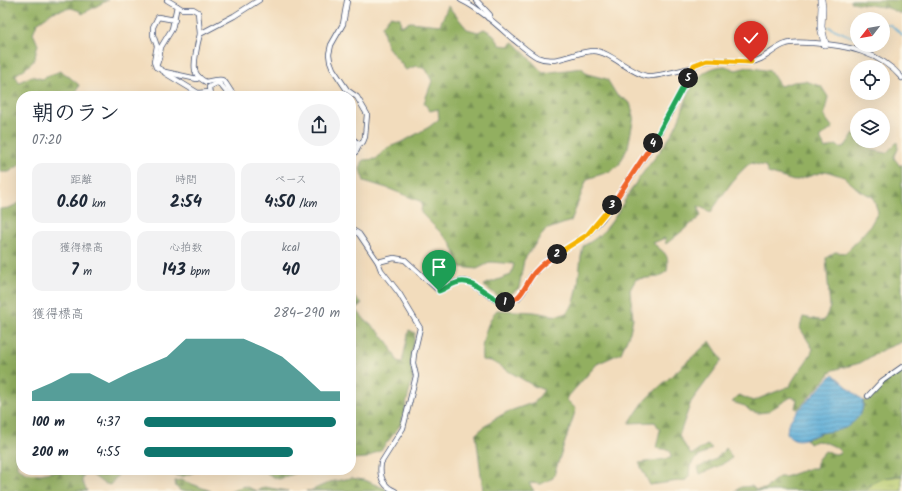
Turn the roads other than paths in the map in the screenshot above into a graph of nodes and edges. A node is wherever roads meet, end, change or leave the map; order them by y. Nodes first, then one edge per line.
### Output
1 (167, 0) edge
2 (259, 0) edge
3 (347, 0) edge
4 (461, 0) edge
5 (476, 0) edge
6 (821, 0) edge
7 (177, 6) junction
8 (488, 18) junction
9 (175, 20) junction
10 (200, 34) junction
11 (825, 44) junction
12 (694, 65) junction
13 (156, 67) junction
14 (165, 72) junction
15 (199, 77) junction
16 (902, 78) edge
17 (195, 91) edge
18 (210, 91) edge
19 (226, 91) edge
20 (231, 91) edge
21 (348, 91) edge
22 (356, 97) edge
23 (356, 140) edge
24 (359, 144) junction
25 (356, 146) edge
26 (356, 151) edge
27 (356, 232) edge
28 (378, 262) junction
29 (902, 367) edge
30 (868, 396) dead end
31 (395, 491) edge

1 - 7 street
2 - 10 street
3 - 21 street
4 - 8 street
5 - 8 street
6 - 11 street
7 - 9 street
7 - 10 street
8 - 12 street
9 - 13 street
9 - 13 street
10 - 15 street
11 - 12 street
11 - 16 street
12 - 28 street
13 - 14 street
14 - 15 street
14 - 17 street
15 - 20 street
18 - 19 street
22 - 24 street
23 - 24 street
24 - 25 street
24 - 26 street
27 - 28 street
28 - 31 street
29 - 30 street

